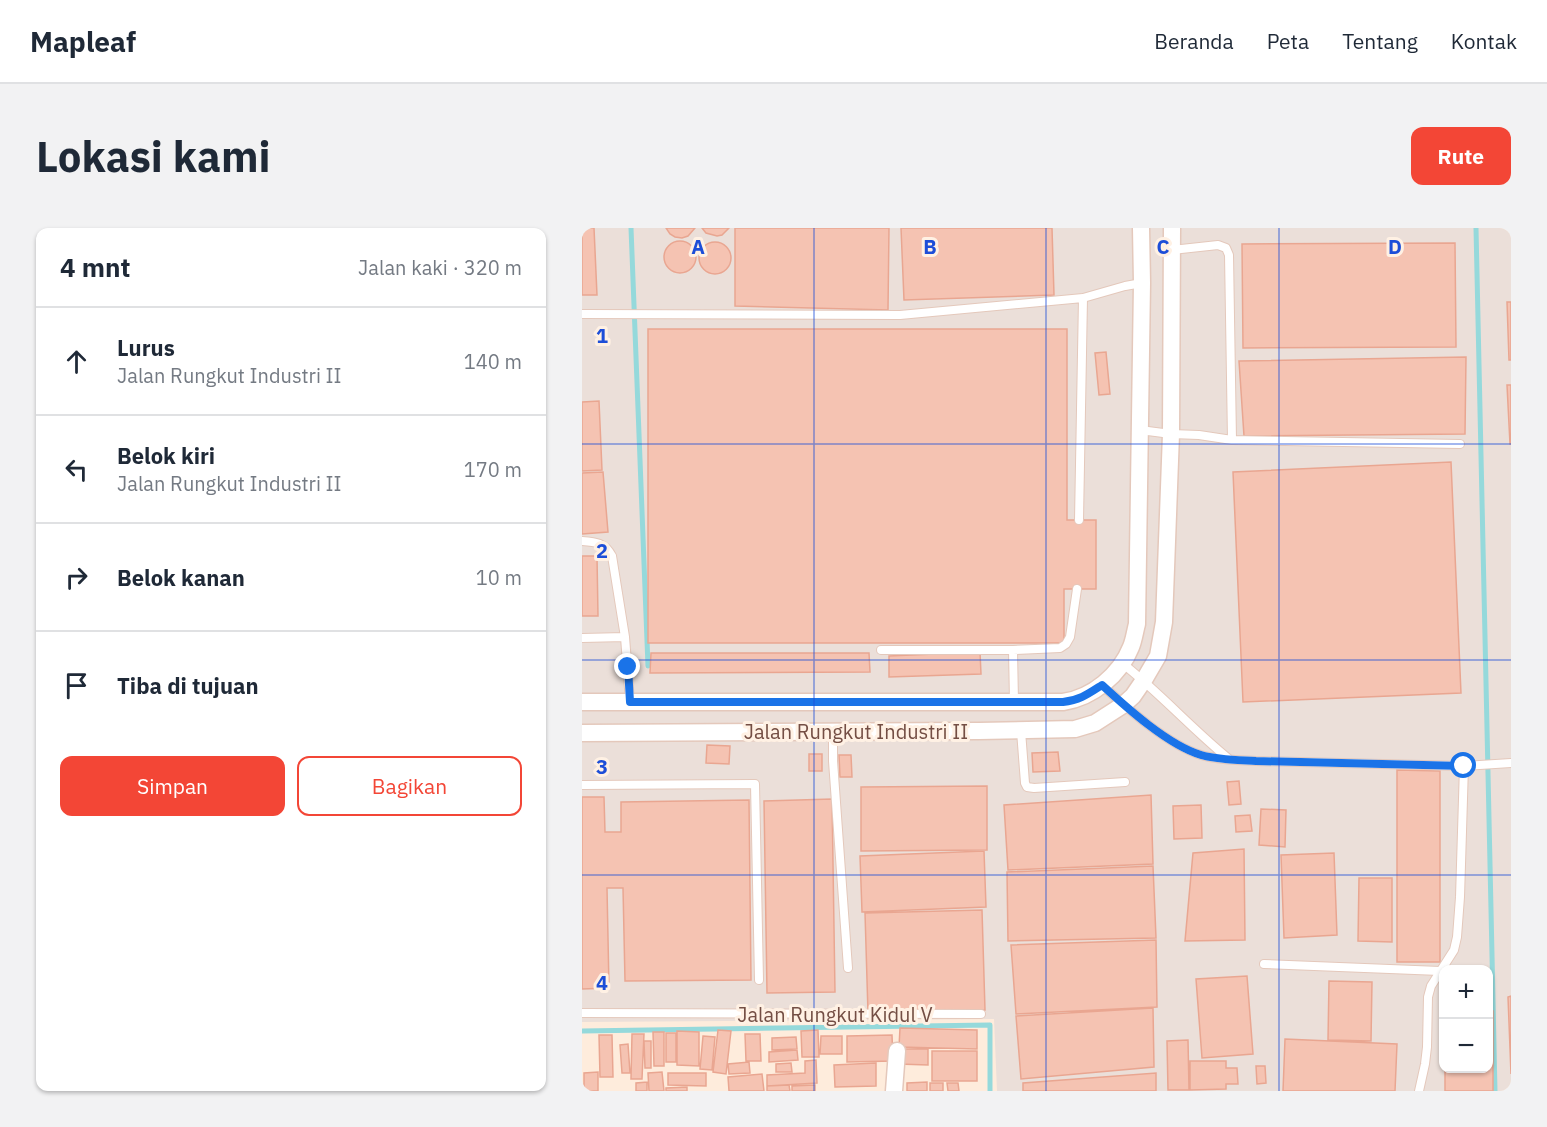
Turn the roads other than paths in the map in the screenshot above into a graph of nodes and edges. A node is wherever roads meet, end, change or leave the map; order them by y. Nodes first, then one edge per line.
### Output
1 (1141, 228) edge
2 (1172, 228) edge
3 (1172, 250) junction
4 (1142, 283) junction
5 (1083, 298) junction
6 (582, 314) edge
7 (1140, 430) junction
8 (1171, 434) junction
9 (1232, 441) junction
10 (1460, 444) dead end
11 (1079, 520) dead end
12 (582, 541) edge
13 (1077, 589) dead end
14 (625, 637) junction
15 (582, 638) edge
16 (881, 650) dead end
17 (1013, 650) junction
18 (1122, 663) junction
19 (1144, 680) junction
20 (1102, 685) junction
21 (582, 702) edge
22 (630, 702) junction
23 (1014, 702) junction
24 (979, 703) junction
25 (1124, 705) junction
26 (833, 731) junction
27 (979, 731) junction
28 (1021, 731) junction
29 (582, 733) edge
30 (1229, 759) junction
31 (1508, 763) edge
32 (1464, 766) junction
33 (1125, 782) dead end
34 (582, 785) edge
35 (1264, 964) dead end
36 (1444, 965) edge
37 (848, 968) dead end
38 (1439, 971) edge
39 (1439, 973) edge
40 (759, 980) dead end
41 (582, 1013) edge
42 (981, 1014) dead end
43 (897, 1051) dead end
44 (894, 1091) edge
45 (1419, 1091) edge

1 - 4 street, Jalan Rungkut Industri II
2 - 3 street, Jalan Rungkut Industri II
3 - 8 street, Jalan Rungkut Industri II
3 - 9 lane
4 - 5 lane
4 - 7 street, Jalan Rungkut Industri II
5 - 6 lane
5 - 11 lane
7 - 8 lane
7 - 18 street, Jalan Rungkut Industri II
8 - 9 lane
8 - 19 street, Jalan Rungkut Industri II
9 - 10 lane
12 - 14 lane
13 - 17 lane
14 - 15 lane
14 - 22 lane
16 - 17 lane
17 - 23 lane
18 - 19 lane
18 - 20 street, Jalan Rungkut Industri II
19 - 25 street, Jalan Rungkut Industri II
19 - 30 lane
20 - 23 street, Jalan Rungkut Industri II
20 - 25 lane
21 - 22 street, Jalan Rungkut Industri II
22 - 24 street, Jalan Rungkut Industri II
23 - 24 street, Jalan Rungkut Industri II
24 - 27 street
25 - 28 street, Jalan Rungkut Industri II
25 - 30 lane
26 - 27 street, Jalan Rungkut Industri II
26 - 29 street, Jalan Rungkut Industri II
26 - 37 lane
27 - 28 street, Jalan Rungkut Industri II
28 - 33 lane
30 - 32 lane
31 - 32 lane
32 - 36 lane
34 - 40 lane
35 - 38 lane
39 - 45 lane
41 - 42 lane, Jalan Rungkut Kidul V
43 - 44 street

